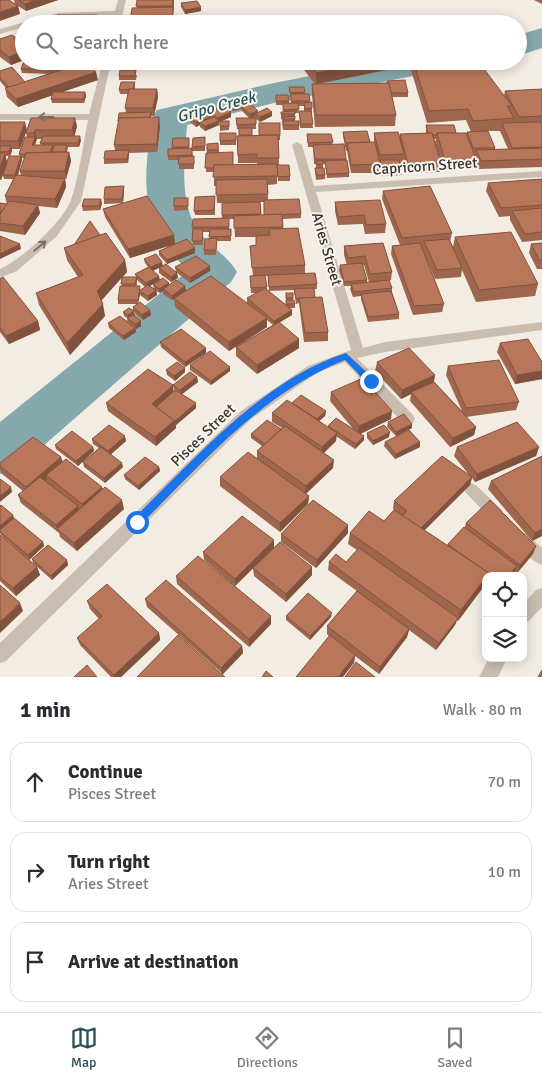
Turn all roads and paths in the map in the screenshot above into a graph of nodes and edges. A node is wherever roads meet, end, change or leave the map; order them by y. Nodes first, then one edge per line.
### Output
1 (122, 0) edge
2 (119, 14) joint
3 (58, 15) edge
4 (15, 27) edge
5 (0, 32) edge
6 (105, 70) edge
7 (0, 117) edge
8 (93, 118) junction
9 (297, 145) dead end
10 (542, 174) edge
11 (309, 189) junction
12 (0, 274) edge
13 (542, 326) edge
14 (352, 355) junction
15 (408, 419) edge
16 (471, 489) edge
17 (542, 558) edge
18 (540, 600) edge
19 (527, 612) edge
20 (0, 655) edge
21 (497, 662) edge
22 (488, 677) edge

1 - 2 street
2 - 3 street
4 - 5 street
6 - 8 street
8 -> 7 street
12 -> 8 street
9 - 11 street, Aries Street
10 - 11 street, Capricorn Street
11 - 14 street, Aries Street
13 - 14 street, Pisces Street
14 - 15 street, Aries Street
14 - 20 street, Pisces Street
16 - 17 street
18 - 19 street
21 - 22 street

